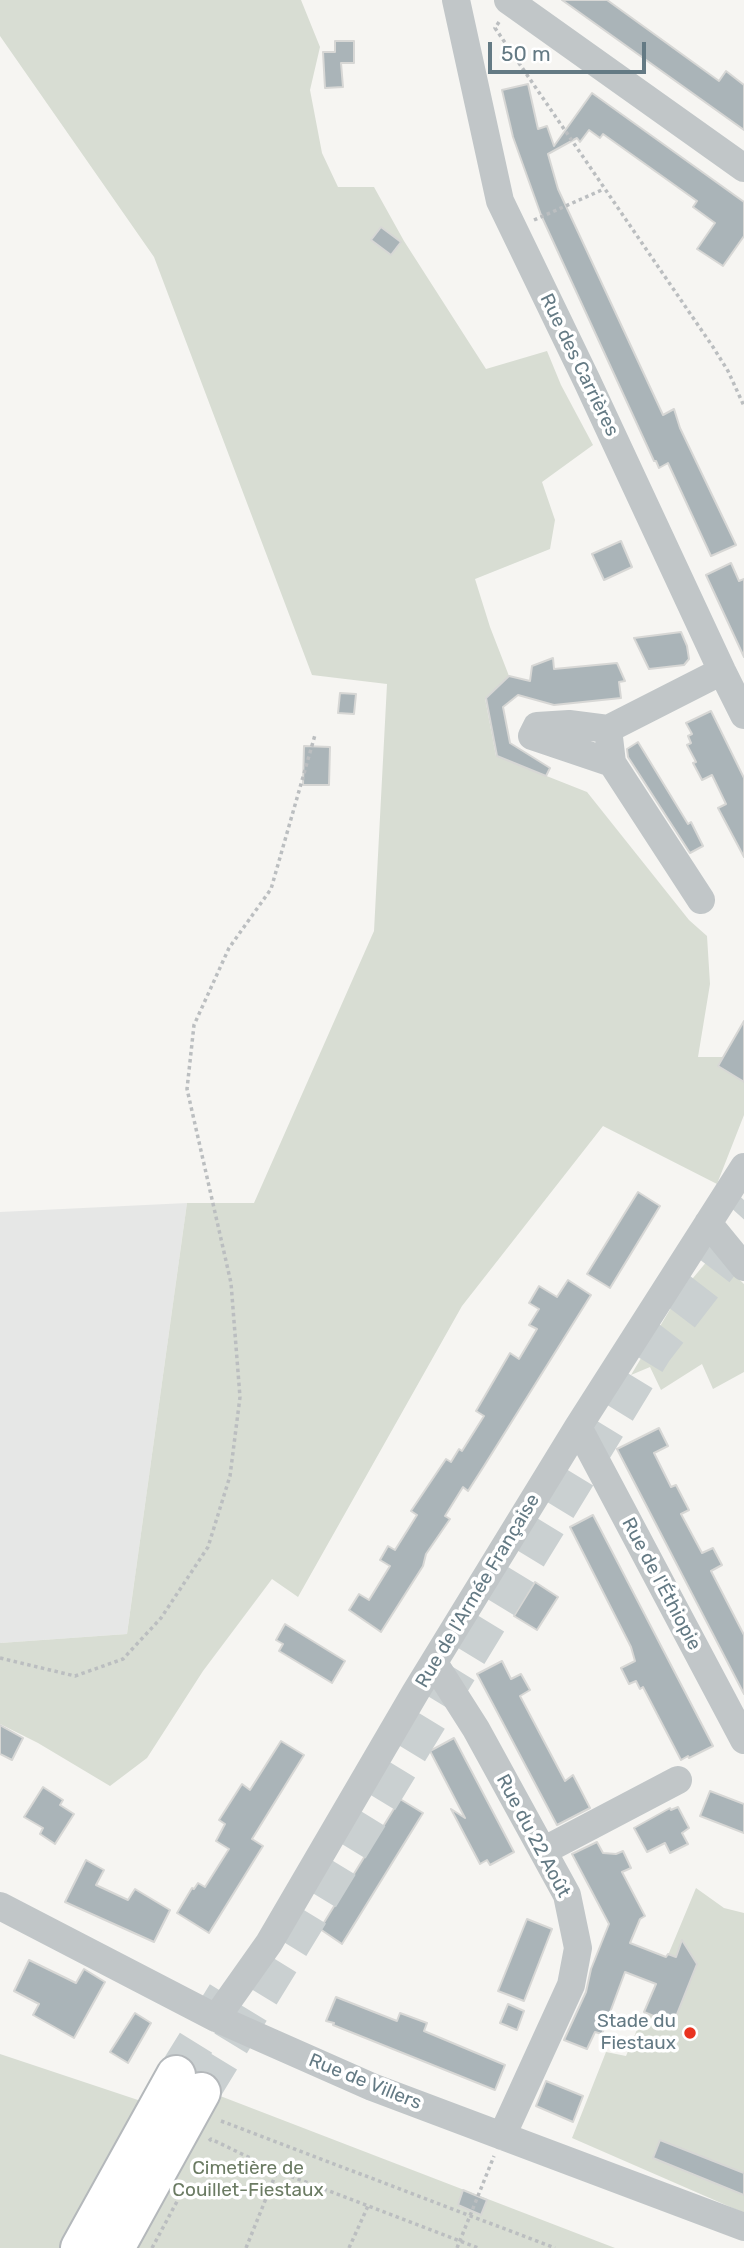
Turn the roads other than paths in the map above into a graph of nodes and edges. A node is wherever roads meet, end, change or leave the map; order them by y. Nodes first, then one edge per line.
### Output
1 (456, 0) edge
2 (510, 2) edge
3 (744, 168) edge
4 (722, 671) junction
5 (744, 715) edge
6 (608, 729) junction
7 (612, 763) junction
8 (701, 900) dead end
9 (744, 1167) edge
10 (708, 1223) junction
11 (744, 1267) edge
12 (578, 1427) junction
13 (434, 1662) junction
14 (744, 1740) edge
15 (678, 1780) dead end
16 (543, 1852) junction
17 (0, 1906) edge
18 (216, 2018) junction
19 (502, 2136) junction
20 (744, 2227) edge
21 (80, 2248) edge
22 (115, 2248) edge

1 - 4 street, Rue des Carrières
2 - 3 street
4 - 5 street, Rue des Carrières
4 - 6 street
6 - 7 street
6 - 7 street
7 - 8 street
9 - 10 street, Rue de l'Armée Française
10 - 11 street
10 - 12 street, Rue de l'Armée Française
12 - 13 street, Rue de l'Armée Française
12 - 14 street, Rue de l'Éthiopie
13 - 16 street, Rue du 22 Août
13 - 18 street, Rue de l'Armée Française
15 - 16 street
16 - 19 street, Rue du 22 Août
17 - 18 street, Rue de Villers
18 - 19 street, Rue de Villers
19 - 20 street, Rue de Villers
21 - 22 highway

